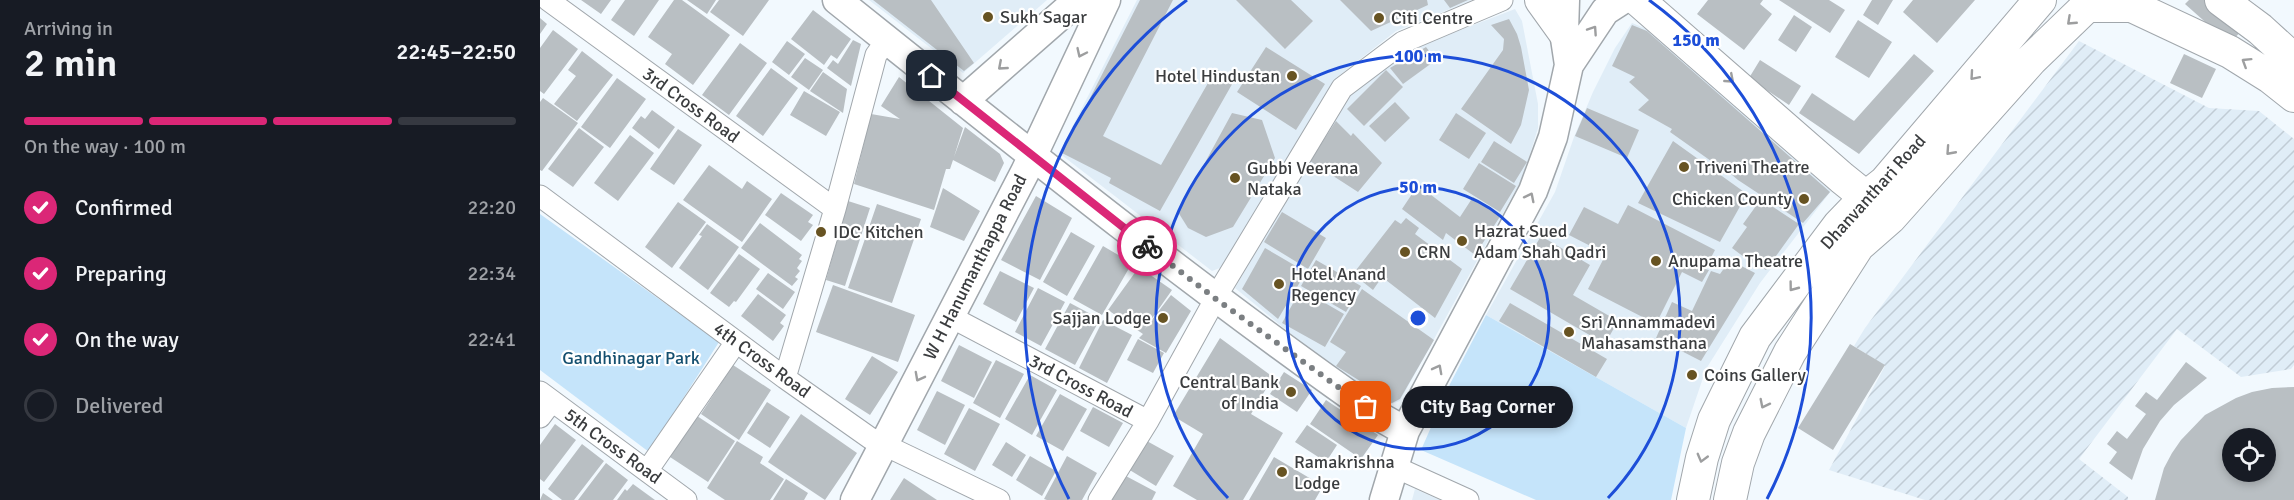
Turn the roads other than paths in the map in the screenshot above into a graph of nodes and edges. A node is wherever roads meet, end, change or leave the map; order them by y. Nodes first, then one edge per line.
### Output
1 (548, 0) edge
2 (837, 0) edge
3 (1078, 0) edge
4 (1106, 0) edge
5 (1502, 0) edge
6 (1541, 0) edge
7 (1565, 0) edge
8 (2040, 0) edge
9 (2221, 0) edge
10 (1641, 2) edge
11 (1564, 32) junction
12 (2008, 38) junction
13 (887, 40) junction
14 (2031, 60) junction
15 (2294, 60) edge
16 (1569, 65) junction
17 (2294, 96) edge
18 (963, 100) junction
19 (1032, 156) junction
20 (540, 196) edge
21 (1866, 197) junction
22 (835, 209) junction
23 (1890, 218) junction
24 (1216, 299) junction
25 (951, 316) junction
26 (736, 342) junction
27 (785, 378) junction
28 (544, 403) edge
29 (1148, 422) junction
30 (1405, 431) junction
31 (883, 445) junction
32 (1393, 466) junction
33 (647, 471) junction
34 (686, 500) edge
35 (855, 500) edge
36 (999, 500) edge
37 (1099, 500) edge
38 (1384, 500) edge
39 (1468, 500) edge
40 (1693, 500) edge
41 (1730, 500) edge

1 - 22 street, 3rd Cross Road
2 - 13 street
3 -> 18 street
4 -> 19 street, W H Hanumanthappa Road
5 - 24 street
6 - 11 main road
7 - 11 street
8 - 12 main road, Dhanvanthari Road
9 - 15 main road
16 -> 10 street
10 -> 21 main road
11 - 16 street
12 - 14 main road
12 -> 21 main road, Dhanvanthari Road
13 - 18 street
13 - 22 street
17 -> 14 main road, Dhanvanthari Road
14 -> 23 main road, Dhanvanthari Road
30 -> 16 street
18 - 19 street
19 - 24 street
19 - 25 street, W H Hanumanthappa Road
20 - 26 street, 4th Cross Road
21 - 23 main road
21 -> 40 main road, Dhanvanthari Road
22 - 27 street
23 -> 41 main road, Dhanvanthari Road
24 - 29 street
24 - 30 street
25 - 29 street, 3rd Cross Road
25 -> 31 street, W H Hanumanthappa Road
26 - 27 street, 4th Cross Road
26 - 33 street
27 - 31 street, 4th Cross Road
28 - 33 street, 5th Cross Road
29 - 37 street
30 - 32 street
31 - 35 street, W H Hanumanthappa Road
31 - 36 street, 4th Cross Road
32 - 38 street
32 - 39 street
33 - 34 street, 5th Cross Road

